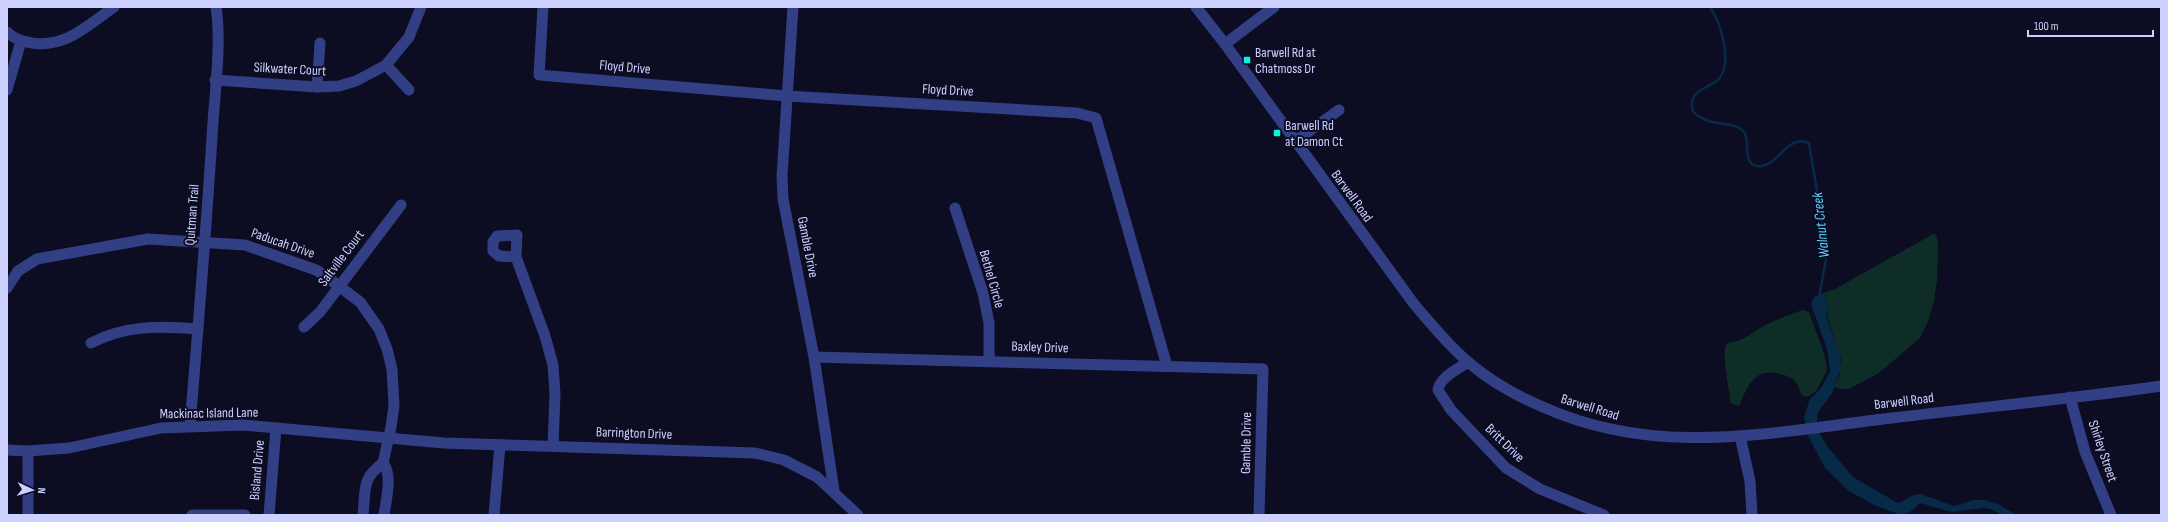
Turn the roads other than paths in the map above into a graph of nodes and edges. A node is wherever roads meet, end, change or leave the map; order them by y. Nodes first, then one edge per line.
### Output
1 (114, 7) edge
2 (216, 7) edge
3 (421, 7) edge
4 (543, 7) edge
5 (793, 7) edge
6 (1196, 7) edge
7 (1274, 7) edge
8 (7, 32) edge
9 (22, 41) junction
10 (320, 43) dead end
11 (1225, 44) junction
12 (386, 65) junction
13 (216, 80) junction
14 (317, 87) junction
15 (7, 90) edge
16 (409, 90) dead end
17 (787, 96) junction
18 (1339, 110) dead end
19 (1294, 142) junction
20 (401, 205) dead end
21 (955, 208) dead end
22 (206, 241) junction
23 (516, 256) junction
24 (339, 286) junction
25 (7, 288) edge
26 (304, 327) dead end
27 (198, 329) junction
28 (90, 343) dead end
29 (814, 357) junction
30 (989, 360) junction
31 (1468, 362) junction
32 (1167, 366) junction
33 (1262, 372) joint
34 (2161, 386) edge
35 (2070, 397) junction
36 (190, 425) junction
37 (276, 428) junction
38 (1740, 436) junction
39 (389, 439) junction
40 (500, 445) junction
41 (553, 446) junction
42 (7, 450) edge
43 (28, 451) junction
44 (383, 462) junction
45 (834, 491) junction
46 (28, 515) edge
47 (192, 515) edge
48 (246, 515) edge
49 (268, 515) edge
50 (363, 515) edge
51 (384, 515) edge
52 (494, 515) edge
53 (858, 515) edge
54 (1259, 515) edge
55 (1604, 515) edge
56 (1752, 515) edge
57 (2111, 515) edge

1 - 9 street
2 - 13 street, Quitman Trail
3 - 12 street, Silkwater Court
4 - 17 street, Floyd Drive
5 - 17 street, Gamble Drive
6 - 11 street, Barwell Road
7 - 11 street
8 - 9 street
9 - 15 street
10 - 14 street
11 - 19 street, Barwell Road
12 - 14 street, Silkwater Court
12 - 16 street
13 - 14 street, Silkwater Court
13 - 22 street, Quitman Trail
17 - 29 street, Gamble Drive
17 - 32 street, Floyd Drive
18 - 19 street
19 - 31 street, Barwell Road
20 - 24 street, Saltville Court
21 - 30 street, Bethel Circle
22 - 24 street, Paducah Drive
22 - 25 street, Paducah Drive
22 - 27 street, Quitman Trail
23 - 23 street
23 - 41 street
24 - 26 street, Saltville Court
24 - 39 street, Paducah Drive
27 - 28 street
27 - 36 street, Quitman Trail
29 - 30 street, Baxley Drive
29 - 45 street, Gamble Drive
30 - 32 street, Baxley Drive
31 - 38 street, Barwell Road
31 - 55 street, Britt Drive
32 - 33 street, Baxley Drive
33 - 54 street, Gamble Drive
34 - 35 street, Barwell Road
35 - 38 street, Barwell Road
35 - 57 street, Shirley Street
36 - 37 street, Mackinac Island Lane
36 - 43 street, Mackinac Island Lane
37 - 39 street, Mackinac Island Lane
37 - 49 street, Bisland Drive
38 - 56 street
39 - 40 street, Barrington Drive
39 - 44 street, Paducah Drive
40 - 41 street, Barrington Drive
40 - 52 street
41 - 45 street, Barrington Drive
42 - 43 street, Mackinac Island Lane
43 - 46 street
44 - 50 street
44 - 51 street
45 - 53 street, Barrington Drive
47 - 48 street

